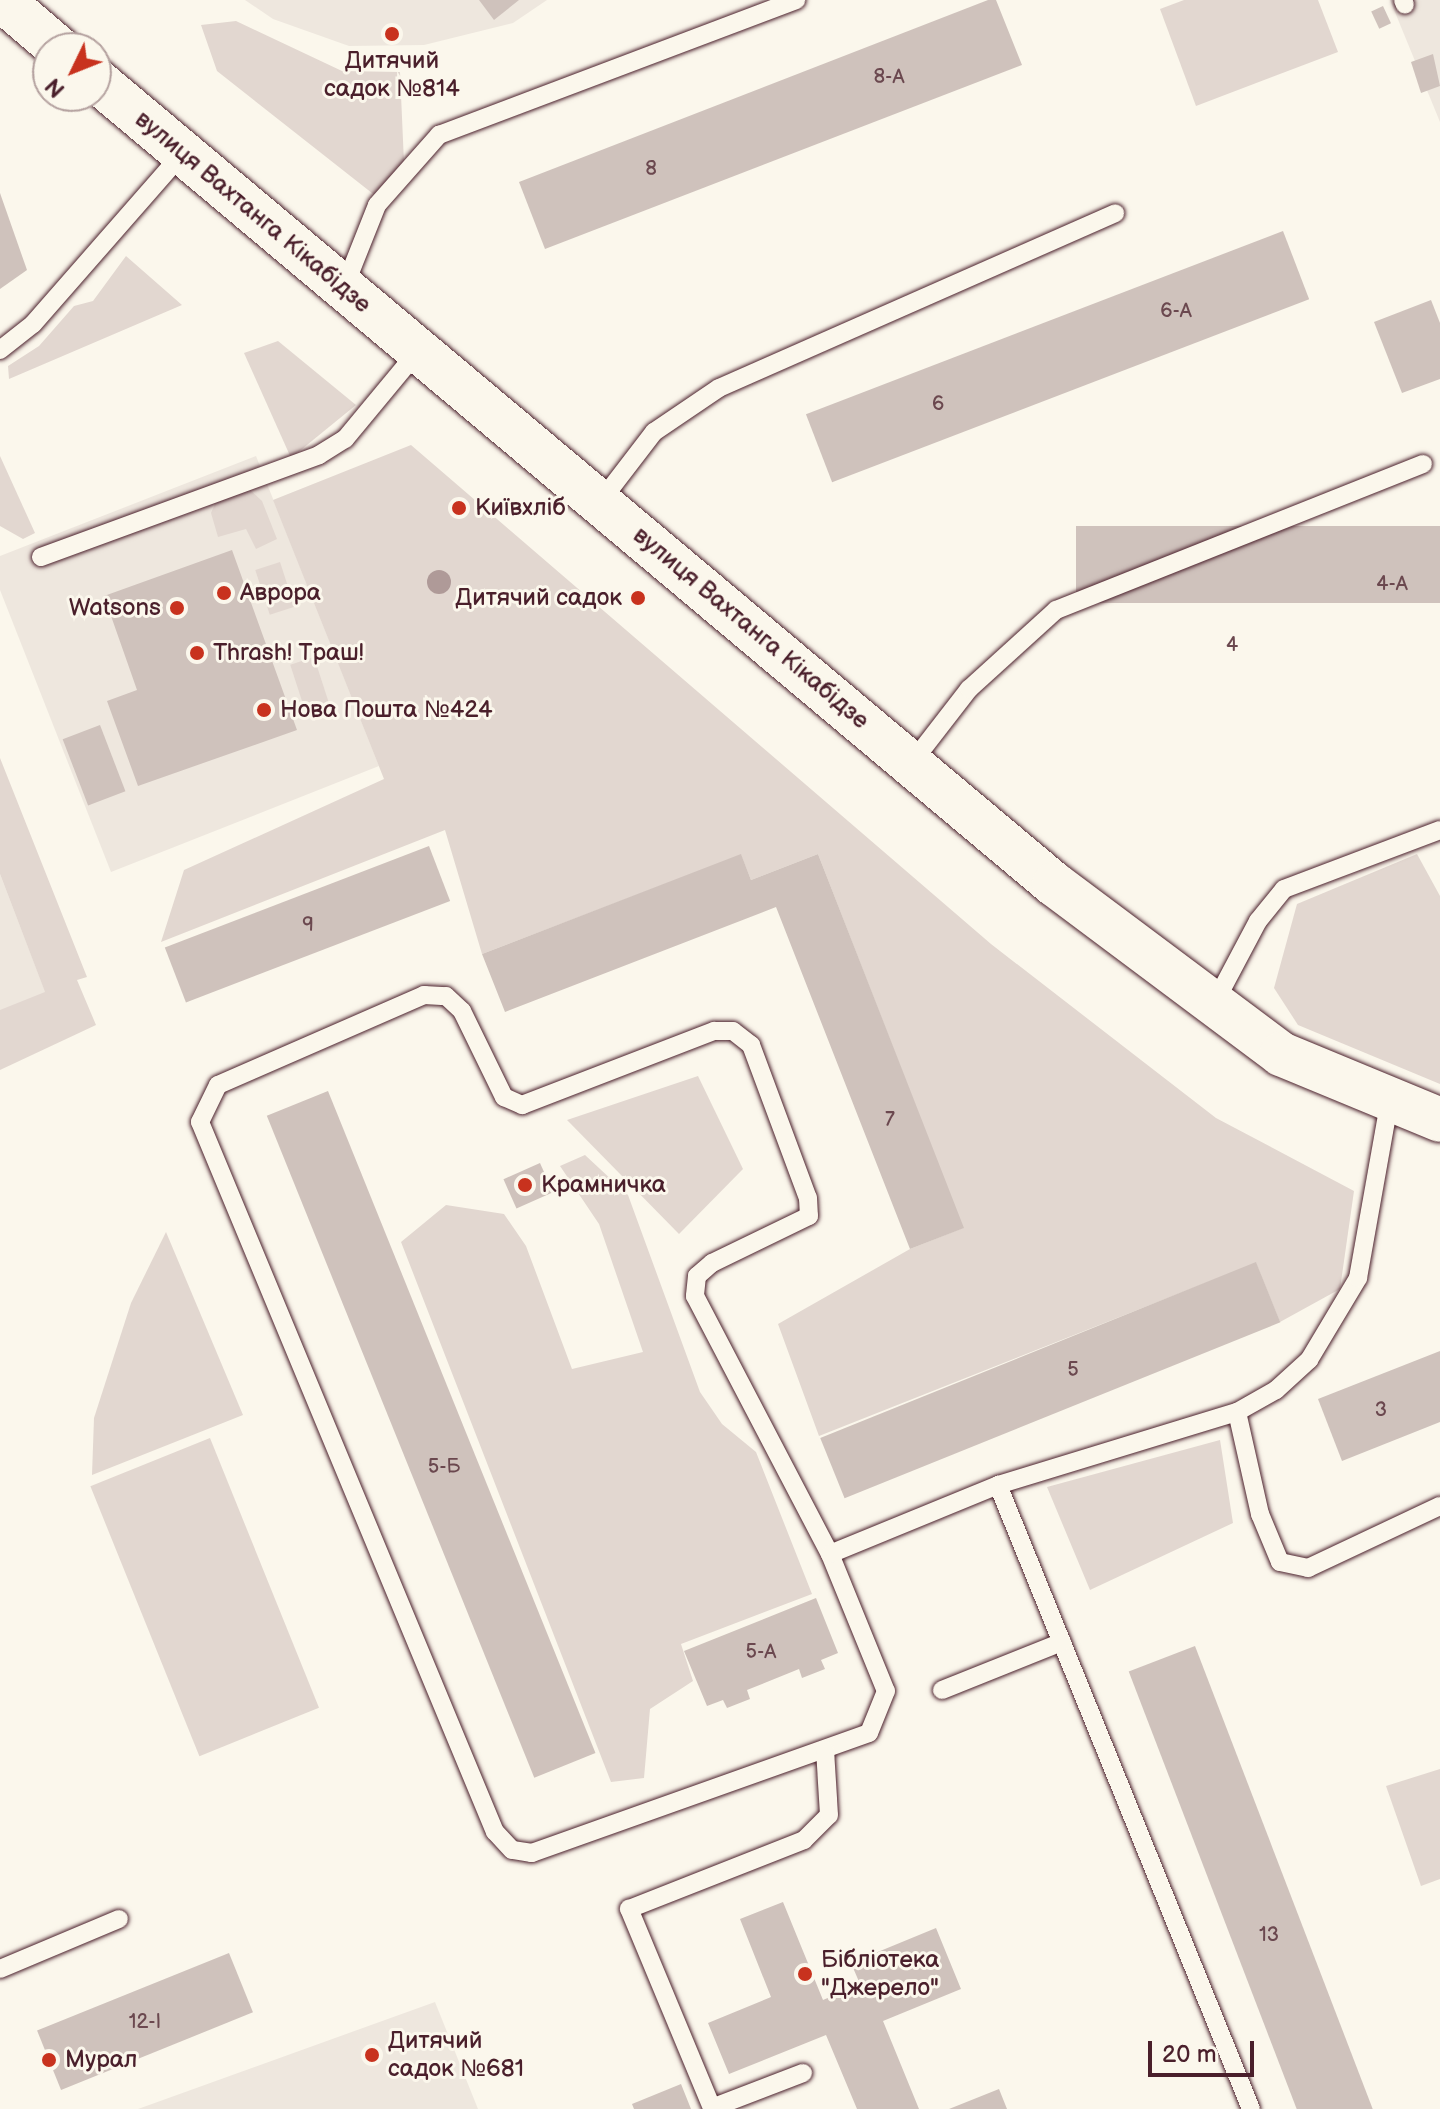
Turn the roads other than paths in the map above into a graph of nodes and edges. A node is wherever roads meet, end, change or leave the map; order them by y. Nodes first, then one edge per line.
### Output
1 (796, 0) edge
2 (2, 2) edge
3 (39, 32) edge
4 (112, 94) edge
5 (182, 154) junction
6 (1115, 213) dead end
7 (344, 288) junction
8 (0, 350) edge
9 (419, 350) junction
10 (1423, 464) dead end
11 (601, 501) junction
12 (41, 557) dead end
13 (911, 764) junction
14 (1440, 830) edge
15 (1214, 1004) junction
16 (1389, 1104) junction
17 (1440, 1120) edge
18 (1237, 1412) junction
19 (998, 1485) junction
20 (1440, 1506) edge
21 (830, 1554) junction
22 (1062, 1642) junction
23 (942, 1690) dead end
24 (825, 1750) junction
25 (119, 1919) dead end
26 (0, 1969) edge
27 (803, 2073) dead end
28 (710, 2108) edge
29 (1251, 2109) edge

1 - 7 lane
2 - 3 street
4 - 5 street, вулиця Вахтанга Кікабідзе
5 - 7 street, вулиця Вахтанга Кікабідзе
5 - 8 lane
6 - 11 lane
7 - 9 street, вулиця Вахтанга Кікабідзе
9 - 11 street, вулиця Вахтанга Кікабідзе
9 - 12 lane
10 - 13 lane
11 - 13 street, вулиця Вахтанга Кікабідзе
13 - 15 street, вулиця Вахтанга Кікабідзе
14 - 15 lane
15 - 16 street, вулиця Вахтанга Кікабідзе
16 - 17 street, вулиця Вахтанга Кікабідзе
16 - 18 lane
18 - 19 lane
18 - 20 lane
19 - 21 lane
19 - 22 lane
21 - 24 lane
21 - 24 lane
22 - 23 lane
22 - 29 lane
24 - 28 lane
25 - 26 lane
27 - 28 lane

